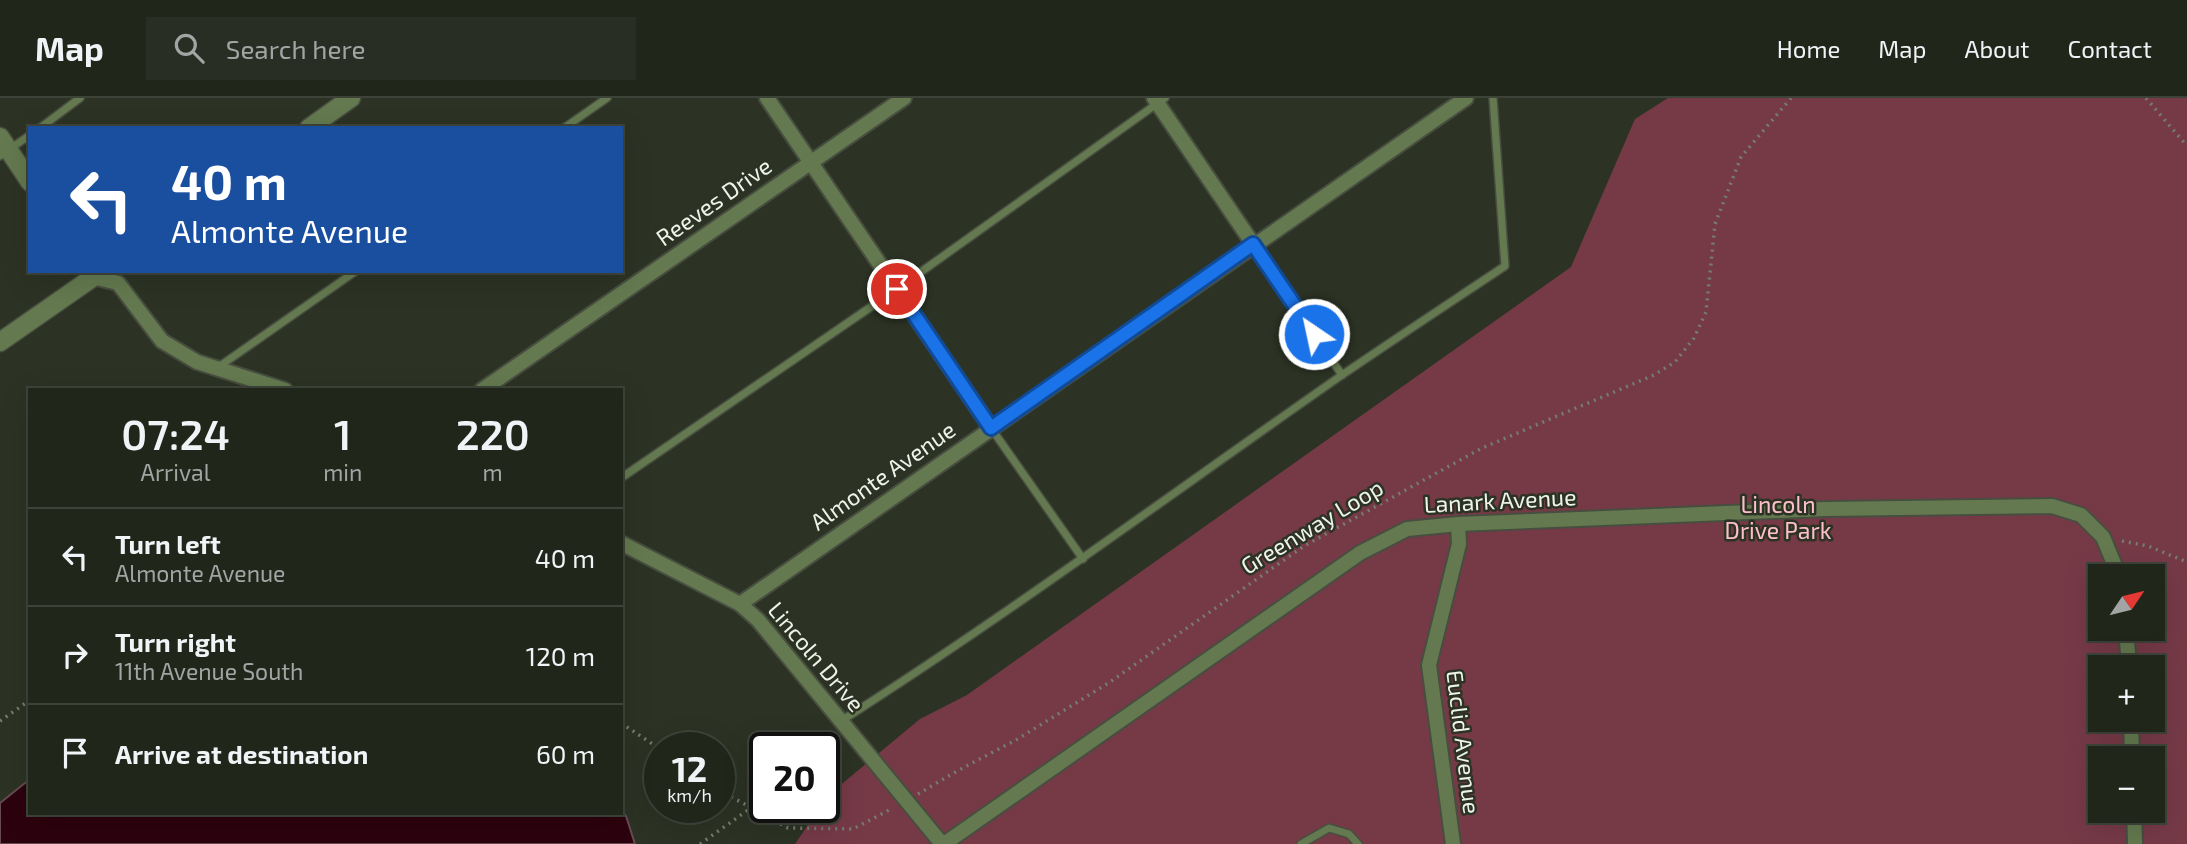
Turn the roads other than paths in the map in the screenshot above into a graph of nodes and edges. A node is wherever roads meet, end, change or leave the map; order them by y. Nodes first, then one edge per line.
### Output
1 (80, 98) edge
2 (351, 98) edge
3 (607, 98) edge
4 (767, 98) edge
5 (904, 98) edge
6 (1466, 98) edge
7 (1493, 98) edge
8 (1159, 100) edge
9 (43, 126) edge
10 (312, 126) edge
11 (567, 126) edge
12 (28, 136) edge
13 (3, 148) edge
14 (811, 162) junction
15 (28, 179) edge
16 (1253, 244) junction
17 (95, 273) edge
18 (353, 273) edge
19 (897, 289) junction
20 (0, 342) edge
21 (217, 368) junction
22 (1342, 375) junction
23 (279, 388) edge
24 (485, 388) edge
25 (991, 428) junction
26 (623, 477) edge
27 (1458, 524) junction
28 (623, 544) edge
29 (1083, 559) junction
30 (2114, 564) edge
31 (740, 604) junction
32 (840, 722) junction
33 (2134, 823) edge
34 (943, 844) edge
35 (1301, 844) edge
36 (1358, 844) edge
37 (1453, 844) edge
38 (2135, 844) edge

1 - 9 lane
2 - 10 street
3 - 11 lane
4 - 14 street
5 - 14 street, Reeves Drive
6 - 16 street, Almonte Avenue
7 - 22 lane
8 - 16 street
8 - 19 lane
12 - 13 lane
13 - 15 street
14 - 19 street
14 - 24 street, Reeves Drive
16 - 22 lane
16 - 25 street, Almonte Avenue
17 - 20 street
17 - 21 street
18 - 21 lane
19 - 25 street
19 - 26 lane
21 - 23 street
22 - 29 lane
25 - 29 lane
25 - 31 street, Almonte Avenue
27 - 30 street, Lanark Avenue
27 - 34 street, Lanark Avenue
27 - 37 street, Euclid Avenue
28 - 31 street, Lincoln Drive
29 - 32 lane
31 - 32 street, Lincoln Drive
32 - 34 street, Lincoln Drive
33 - 38 street
35 - 36 lane

